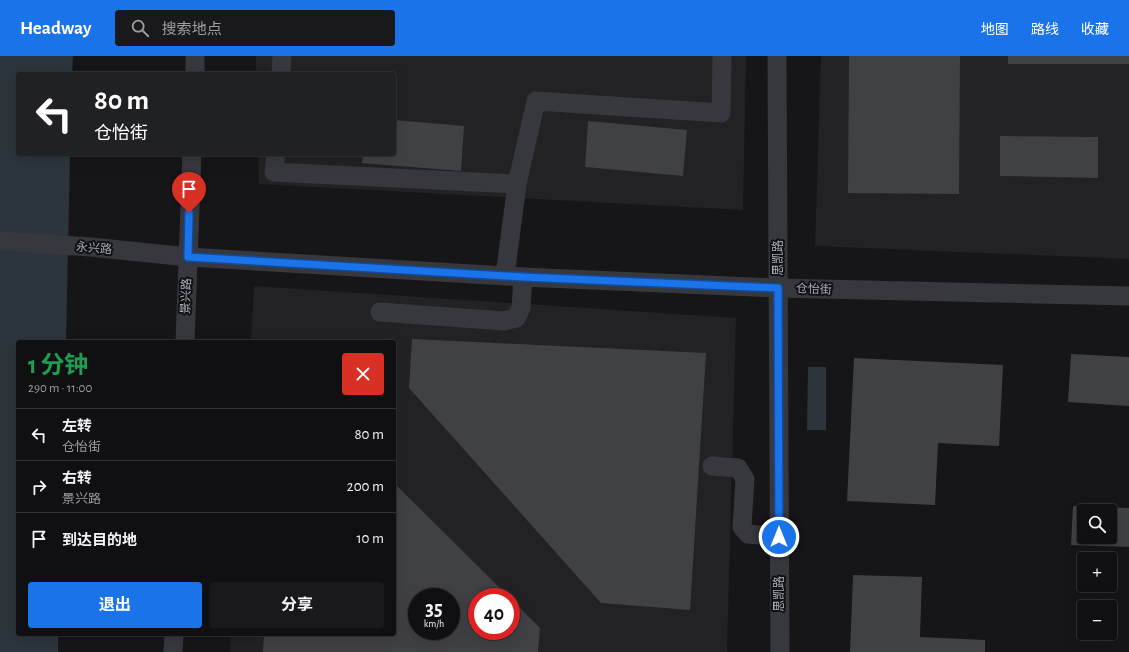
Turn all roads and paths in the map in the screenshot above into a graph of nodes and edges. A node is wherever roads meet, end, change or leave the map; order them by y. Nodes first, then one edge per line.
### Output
1 (195, 56) edge
2 (282, 56) edge
3 (722, 56) edge
4 (777, 56) edge
5 (195, 72) edge
6 (281, 72) edge
7 (192, 156) edge
8 (276, 156) edge
9 (517, 184) junction
10 (0, 241) edge
11 (188, 257) junction
12 (514, 276) junction
13 (778, 288) junction
14 (1129, 296) edge
15 (380, 312) dead end
16 (185, 340) edge
17 (712, 466) dead end
18 (779, 537) junction
19 (174, 636) edge
20 (173, 652) edge
21 (780, 652) edge

1 - 5 street
2 - 6 street
3 - 9 street
4 - 13 street, 思凯路
7 - 11 street, 景兴路
8 - 9 street
9 - 12 street
10 - 11 street, 永兴路
11 - 12 street, 仓怡街
11 - 16 street, 景兴路
12 - 13 street, 仓怡街
12 - 15 street
13 - 14 street, 仓怡街
13 - 18 street, 思凯路
17 - 18 street
18 - 21 street, 思凯路
19 - 20 street

